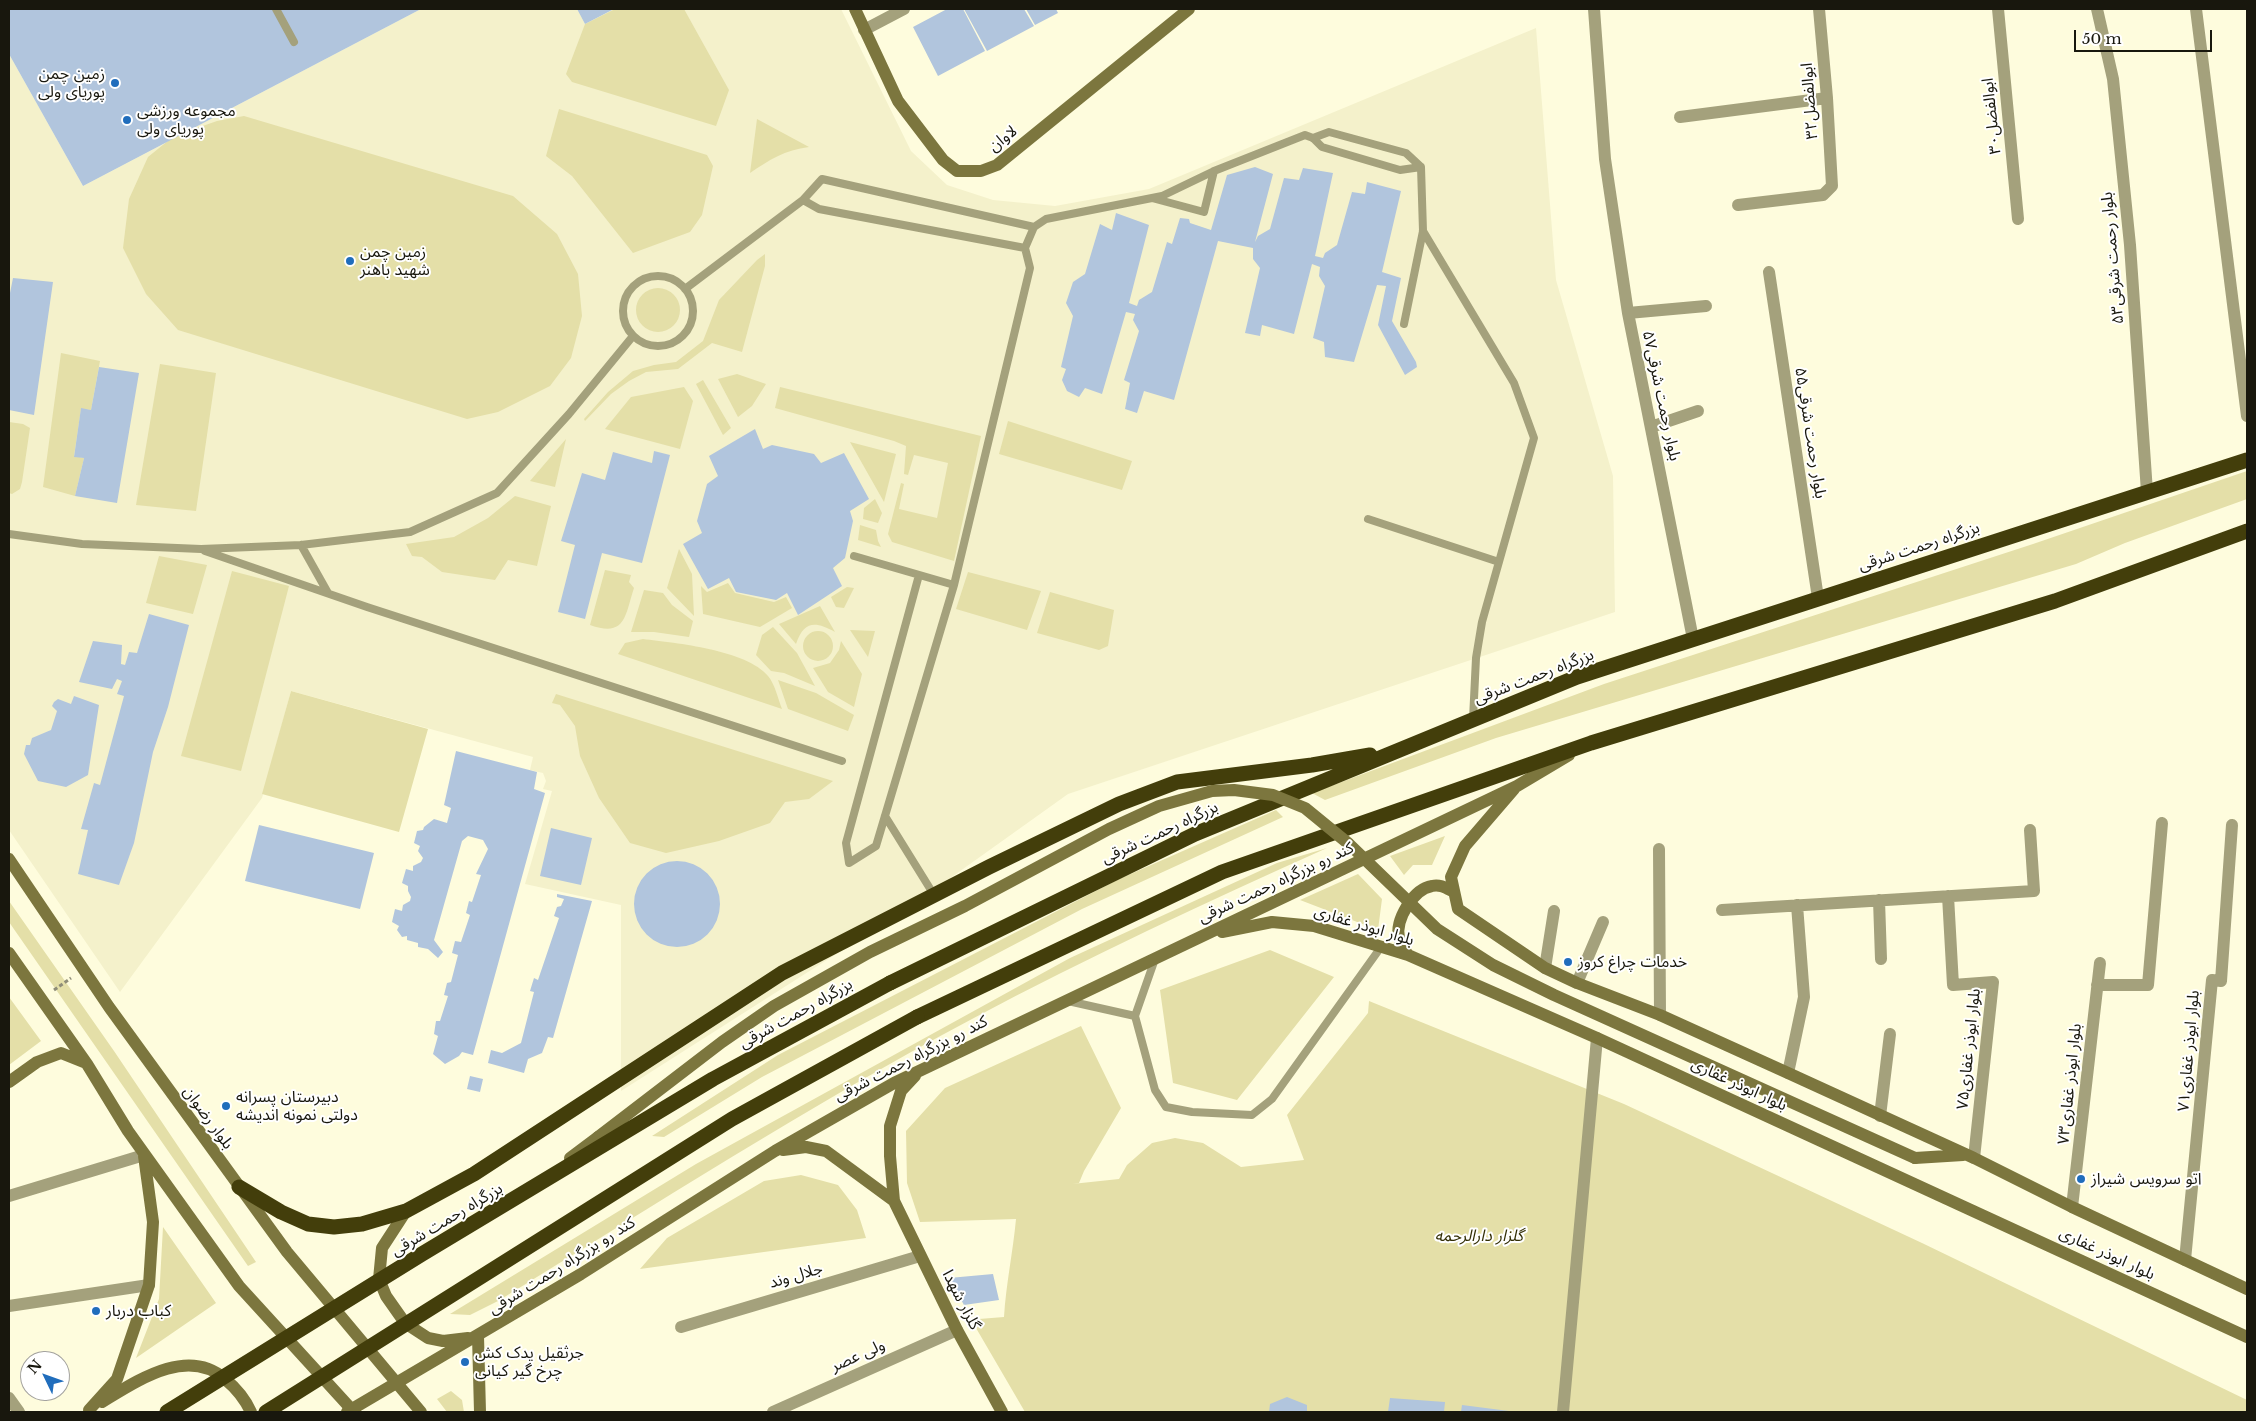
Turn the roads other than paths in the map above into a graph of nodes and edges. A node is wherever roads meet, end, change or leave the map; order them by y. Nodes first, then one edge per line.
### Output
1 (276, 9) edge
2 (855, 9) edge
3 (904, 9) edge
4 (1188, 9) edge
5 (1594, 9) edge
6 (1819, 9) edge
7 (1998, 9) edge
8 (2098, 9) edge
9 (2196, 9) edge
10 (864, 30) junction
11 (294, 42) dead end
12 (1827, 98) junction
13 (1680, 117) dead end
14 (1314, 138) junction
15 (1421, 167) junction
16 (1214, 171) junction
17 (1151, 198) junction
18 (802, 200) junction
19 (1738, 205) dead end
20 (2018, 219) dead end
21 (1034, 227) junction
22 (1423, 231) junction
23 (1025, 248) junction
24 (1769, 272) dead end
25 (685, 289) junction
26 (1706, 306) dead end
27 (1628, 313) junction
28 (1404, 324) dead end
29 (633, 336) junction
30 (1698, 411) dead end
31 (2247, 416) edge
32 (1651, 427) junction
33 (2247, 460) edge
34 (2147, 492) junction
35 (1368, 519) dead end
36 (2247, 531) edge
37 (9, 534) edge
38 (301, 545) junction
39 (201, 549) junction
40 (854, 556) dead end
41 (1499, 562) junction
42 (919, 575) junction
43 (954, 585) junction
44 (328, 593) junction
45 (1818, 598) junction
46 (1693, 639) junction
47 (1473, 719) junction
48 (1591, 743) junction
49 (1401, 749) junction
50 (842, 760) dead end
51 (1517, 786) junction
52 (885, 816) junction
53 (2162, 824) dead end
54 (2232, 825) dead end
55 (2030, 830) dead end
56 (1659, 849) dead end
57 (9, 859) edge
58 (1454, 892) junction
59 (934, 895) junction
60 (1948, 896) junction
61 (1878, 900) junction
62 (1797, 905) junction
63 (1722, 910) dead end
64 (1554, 911) dead end
65 (1603, 922) dead end
66 (1202, 936) junction
67 (1381, 947) junction
68 (9, 953) edge
69 (1408, 955) junction
70 (1155, 959) junction
71 (1881, 959) dead end
72 (2100, 964) dead end
73 (1545, 968) junction
74 (1577, 983) junction
75 (2097, 985) junction
76 (1067, 1000) junction
77 (1660, 1015) junction
78 (1135, 1016) junction
79 (1890, 1034) dead end
80 (1597, 1038) junction
81 (86, 1064) junction
82 (920, 1070) junction
83 (1788, 1073) junction
84 (9, 1082) edge
85 (1880, 1116) junction
86 (128, 1131) junction
87 (776, 1151) junction
88 (144, 1156) junction
89 (1969, 1156) junction
90 (238, 1187) junction
91 (528, 1192) junction
92 (9, 1196) edge
93 (894, 1201) junction
94 (2072, 1207) junction
95 (406, 1211) junction
96 (920, 1256) junction
97 (2185, 1260) junction
98 (149, 1285) junction
99 (2247, 1289) edge
100 (9, 1306) edge
101 (681, 1327) dead end
102 (957, 1330) junction
103 (478, 1336) junction
104 (2247, 1337) edge
105 (397, 1383) junction
106 (9, 1398) edge
107 (87, 1411) edge
108 (351, 1411) edge
109 (19, 1412) edge
110 (167, 1412) edge
111 (251, 1412) edge
112 (266, 1412) edge
113 (421, 1412) edge
114 (480, 1412) edge
115 (773, 1412) edge
116 (1002, 1412) edge
117 (1563, 1412) edge

1 - 11 lane
2 - 10 main road, لاوان
3 - 10 street
4 - 10 main road, لاوان
5 - 27 street, ۵۷بلوار رحمت شرقی
6 - 12 street, ابوالفضل۳۲
7 - 20 street, ابوالفضل۳۰
8 - 34 street, بلوار رحمت شرقی۵۳
9 - 31 street
12 - 13 street
12 - 19 street, ابوالفضل۳۲
14 - 15 lane
14 - 15 lane
14 - 16 lane
15 - 22 lane
16 - 17 lane
16 - 17 lane
17 - 21 lane
18 - 21 lane
18 - 23 lane
18 - 25 lane
21 - 23 lane
22 - 28 lane
22 - 41 lane
23 - 43 lane
24 - 45 street, بلوار رحمت شرقی۵۵
25 - 29 lane
25 - 29 lane
26 - 27 street
27 - 32 street, ۵۷بلوار رحمت شرقی
29 - 38 lane
30 - 32 street
32 - 46 street, ۵۷بلوار رحمت شرقی
33 - 34 highway, بزرگراه رحمت شرقی
34 - 45 highway, بزرگراه رحمت شرقی
35 - 41 lane
36 - 48 highway
37 - 39 lane
38 - 39 lane
38 - 44 lane
39 - 44 lane
40 - 42 lane
41 - 47 lane
42 - 43 lane
42 - 52 lane
43 - 52 lane
44 - 50 lane
45 - 46 highway, بزرگراه رحمت شرقی
46 - 47 highway, بزرگراه رحمت شرقی
47 - 49 highway, بزرگراه رحمت شرقی
48 - 51 main road
48 - 112 highway, bridge
49 - 59 highway
49 - 91 highway, بزرگراه رحمت شرقی, bridge
51 - 58 main road, بلوار ابوذر غفاری
51 - 66 main road, کند رو بزرگراه رحمت شرقی
52 - 59 lane
53 - 75 street
54 - 97 street, بلوار ابوذر غفاری۷۱
55 - 60 street
56 - 77 street
57 - 90 main road, بلوار رضوان
58 - 69 main road
58 - 73 main road, بلوار ابوذر غفاری
59 - 95 highway
60 - 61 street
60 - 89 street, بلوار ابوذر غفاری۷۵
61 - 62 street
61 - 71 street
62 - 63 street
62 - 83 street
64 - 73 street
65 - 74 street
66 - 67 main road, بلوار ابوذر غفاری
66 - 70 main road, کند رو بزرگراه رحمت شرقی
67 - 69 main road, بلوار ابوذر غفاری
67 - 78 lane
68 - 81 main road
69 - 80 main road, بلوار ابوذر غفاری
70 - 76 main road, کند رو بزرگراه رحمت شرقی
70 - 78 lane
72 - 75 street, بلوار ابوذر غفاری۷۳
73 - 74 main road, بلوار ابوذر غفاری
74 - 77 main road, بلوار ابوذر غفاری
75 - 94 street, بلوار ابوذر غفاری۷۳
76 - 78 lane
76 - 82 main road, کند رو بزرگراه رحمت شرقی
77 - 83 main road, بلوار ابوذر غفاری
79 - 85 street
80 - 104 main road, بلوار ابوذر غفاری
80 - 117 street
81 - 84 main road
81 - 86 main road
82 - 87 main road, کند رو بزرگراه رحمت شرقی
82 - 93 main road, گلزار شهدا
83 - 85 main road, بلوار ابوذر غفاری
85 - 89 main road, بلوار ابوذر غفاری
86 - 88 main road
86 - 108 main road
87 - 93 main road, گلزار شهدا
87 - 103 main road, کند رو بزرگراه رحمت شرقی
88 - 92 street
88 - 98 main road
89 - 91 main road, bridge
89 - 94 main road, بلوار ابوذر غفاری
90 - 95 highway
90 - 105 main road, بلوار رضوان
91 - 110 highway, بزرگراه رحمت شرقی, bridge
93 - 96 main road, گلزار شهدا
94 - 97 main road, بلوار ابوذر غفاری
95 - 103 main road
96 - 101 street, جلال وند
96 - 102 main road, گلزار شهدا
97 - 99 main road, بلوار ابوذر غفاری
98 - 100 street
98 - 107 main road
102 - 115 street, ولی عصر
102 - 116 main road, گلزار شهدا
103 - 105 main road, کند رو بزرگراه رحمت شرقی
103 - 114 main road
105 - 108 main road, کند رو بزرگراه رحمت شرقی
105 - 113 main road, بلوار رضوان
106 - 109 street
107 - 111 main road

